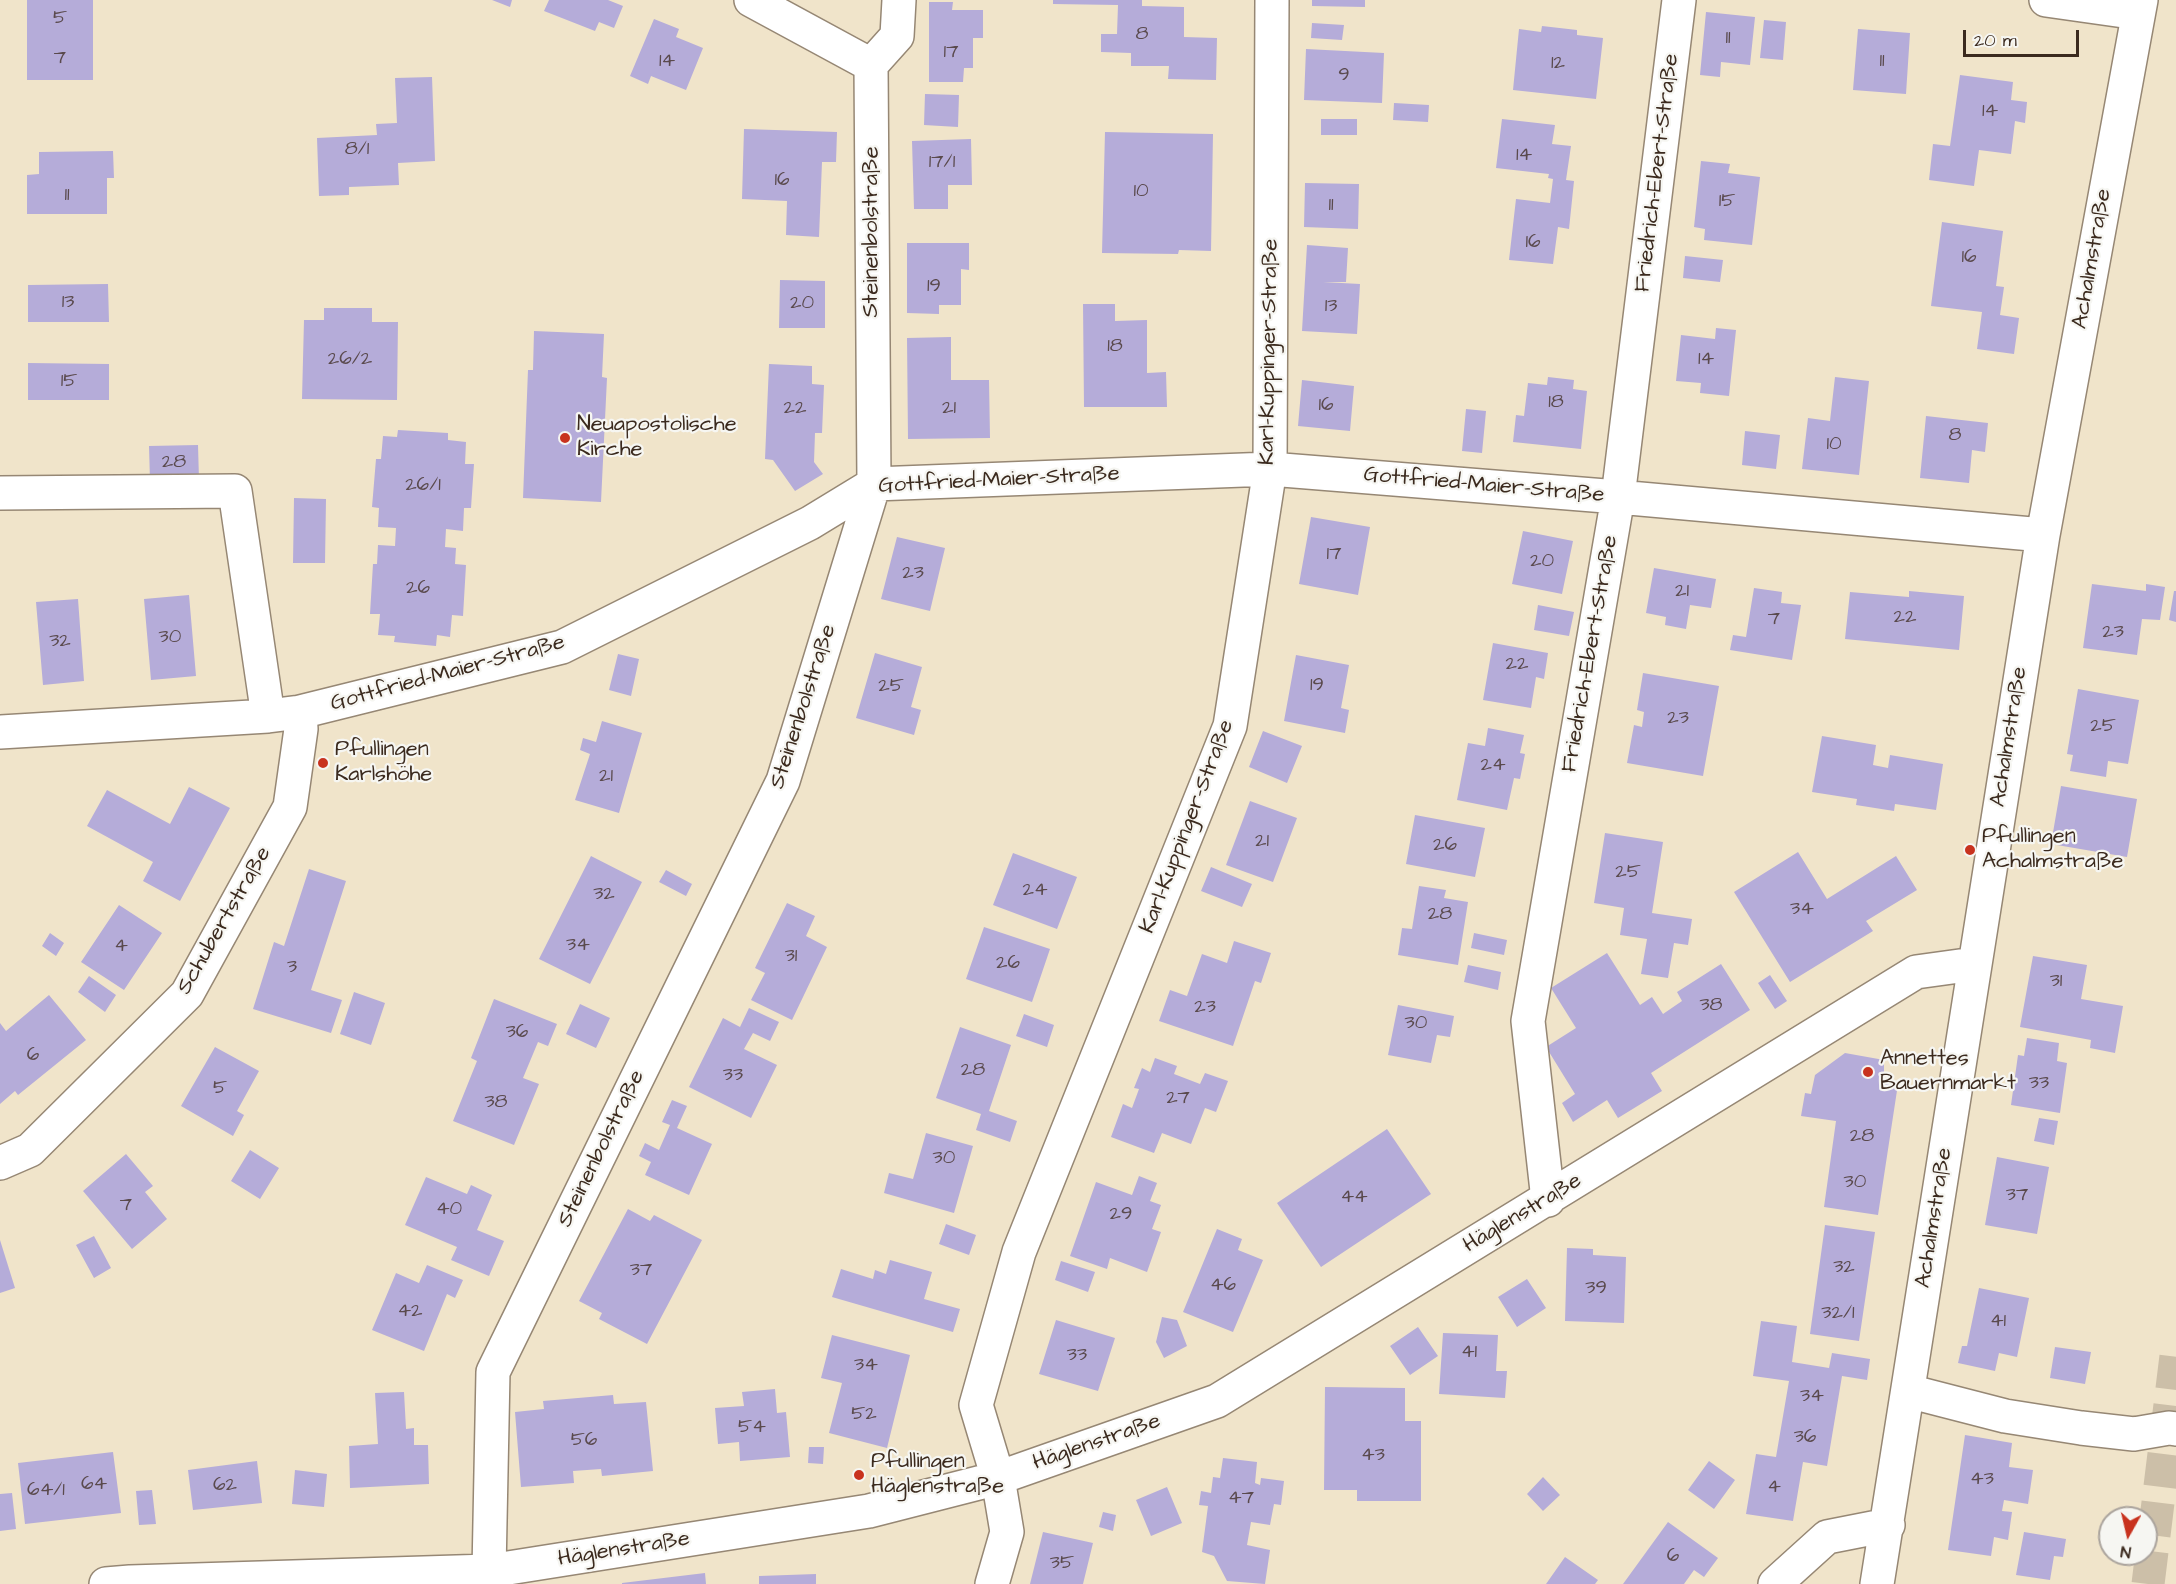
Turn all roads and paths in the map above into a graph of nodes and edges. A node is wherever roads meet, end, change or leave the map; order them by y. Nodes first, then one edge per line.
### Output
1 (751, 0) edge
2 (899, 0) edge
3 (1272, 0) edge
4 (1679, 0) edge
5 (2046, 0) edge
6 (2139, 6) edge
7 (871, 65) junction
8 (1270, 469) junction
9 (874, 484) junction
10 (0, 493) edge
11 (1618, 497) junction
12 (2043, 536) junction
13 (284, 714) junction
14 (0, 732) edge
15 (1974, 964) junction
16 (0, 1163) edge
17 (1548, 1200) junction
18 (1908, 1391) junction
19 (2176, 1429) edge
20 (998, 1478) junction
21 (1888, 1525) junction
22 (489, 1571) junction
23 (106, 1584) edge
24 (992, 1584) edge
25 (1775, 1584) edge
26 (1877, 1584) edge

1 - 7 street
2 - 7 street
3 - 8 street, Karl-Kuppinger-Straße
4 - 11 street, Friedrich-Ebert-Straße
5 - 6 street
6 - 12 street, Achalmstraße
7 - 9 street, Steinenbolstraße
8 - 9 street, Gottfried-Maier-Straße
8 - 11 street, Gottfried-Maier-Straße
8 - 20 street, Karl-Kuppinger-Straße
9 - 13 street, Gottfried-Maier-Straße
9 - 22 street, Steinenbolstraße
10 - 13 street, Schubertstraße
11 - 12 street, Gottfried-Maier-Straße
11 - 17 street, Friedrich-Ebert-Straße
12 - 15 street, Achalmstraße
13 - 14 street, Gottfried-Maier-Straße
13 - 16 street, Schubertstraße
15 - 17 street, Häglenstraße
15 - 18 street, Achalmstraße
17 - 20 street, Häglenstraße
18 - 19 street
18 - 21 street, Achalmstraße
20 - 22 street, Häglenstraße
20 - 24 street, Karl-Kuppinger-Straße
21 - 25 street
21 - 26 street, Achalmstraße
22 - 23 street, Häglenstraße

